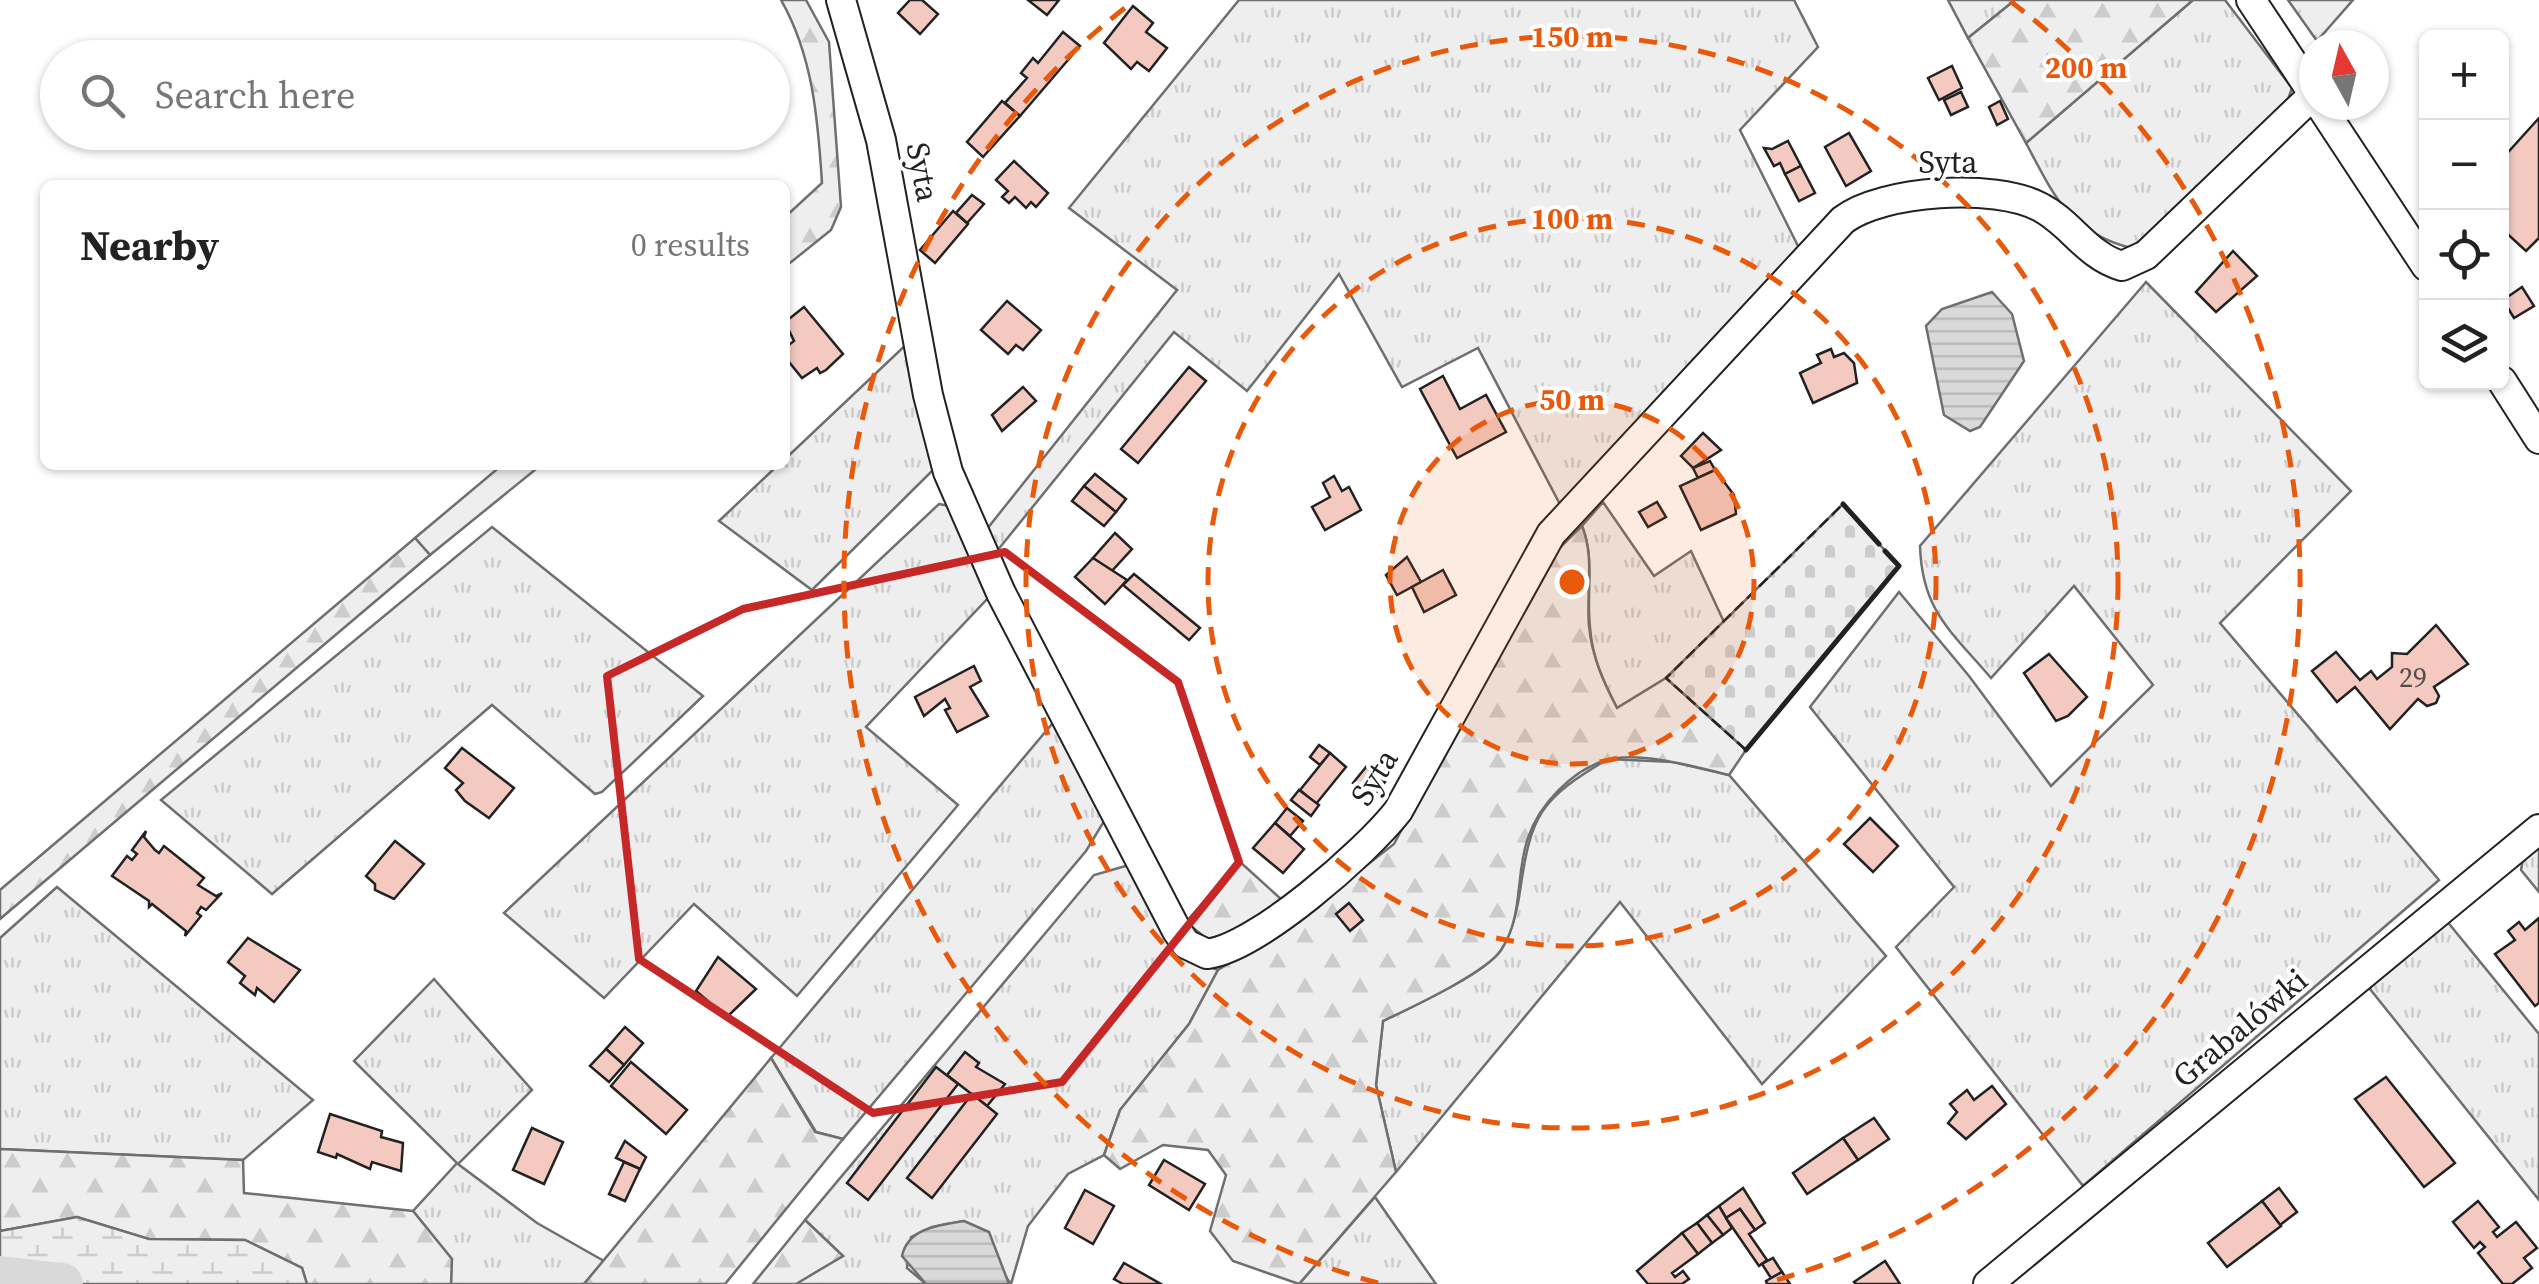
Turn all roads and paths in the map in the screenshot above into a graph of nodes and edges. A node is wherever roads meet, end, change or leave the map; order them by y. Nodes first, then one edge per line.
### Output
1 (841, 0) edge
2 (2251, 0) edge
3 (2299, 72) edge
4 (2299, 109) edge
5 (2330, 120) edge
6 (2419, 255) edge
7 (2508, 390) edge
8 (2539, 438) edge
9 (2539, 829) edge
10 (1988, 1284) edge

1 - 4 street, Syta
2 - 3 street
5 - 6 street
7 - 8 street
9 - 10 street, Grabalówki

